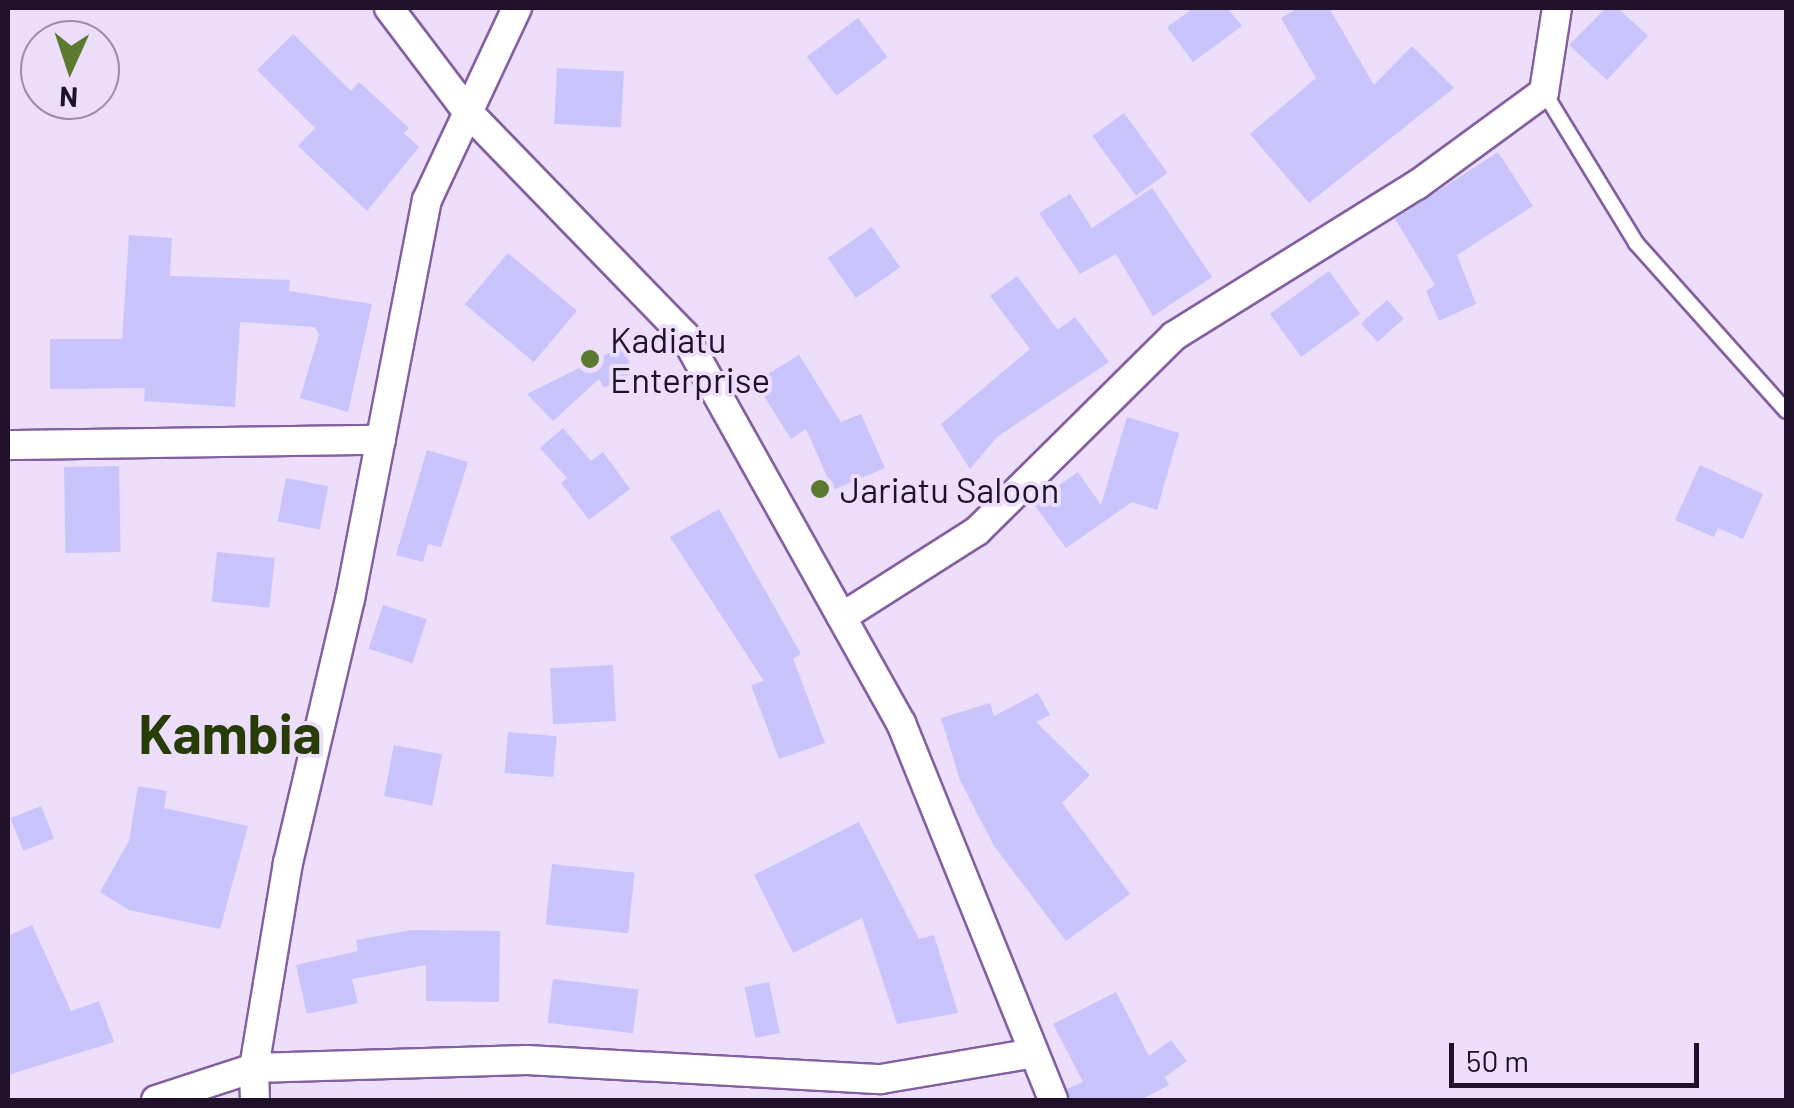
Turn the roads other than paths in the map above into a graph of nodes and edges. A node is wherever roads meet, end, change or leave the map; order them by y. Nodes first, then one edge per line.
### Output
1 (389, 8) edge
2 (518, 8) edge
3 (1557, 8) edge
4 (1544, 92) junction
5 (467, 111) junction
6 (1786, 410) edge
7 (381, 440) junction
8 (8, 445) edge
9 (842, 617) junction
10 (1034, 1053) junction
11 (254, 1068) junction
12 (156, 1100) edge
13 (256, 1100) edge
14 (1053, 1100) edge

1 - 5 street
2 - 5 street
3 - 4 street
4 - 6 lane
4 - 9 street
5 - 7 street
5 - 9 street
7 - 8 street
7 - 11 street
9 - 10 street
10 - 11 street
10 - 14 street
11 - 12 street
11 - 13 street

